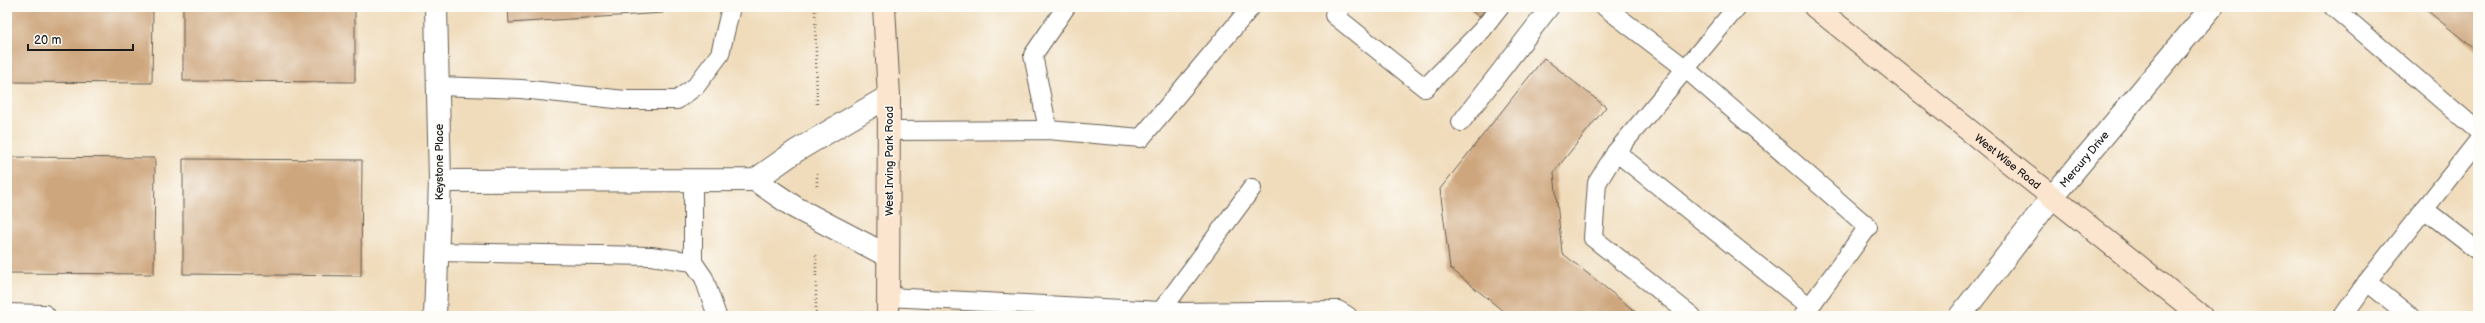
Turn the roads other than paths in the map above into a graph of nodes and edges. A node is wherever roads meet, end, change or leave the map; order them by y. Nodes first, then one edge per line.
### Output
1 (436, 7) edge
2 (731, 7) edge
3 (884, 7) edge
4 (1066, 7) edge
5 (1251, 7) edge
6 (1341, 7) edge
7 (1500, 7) edge
8 (1550, 7) edge
9 (1605, 7) edge
10 (1737, 7) edge
11 (1815, 7) edge
12 (2212, 7) edge
13 (2333, 7) edge
14 (1686, 69) junction
15 (438, 86) junction
16 (889, 96) junction
17 (1461, 122) dead end
18 (1048, 130) junction
19 (889, 131) junction
20 (2478, 131) edge
21 (2478, 141) edge
22 (1616, 152) junction
23 (754, 180) junction
24 (440, 181) junction
25 (693, 181) junction
26 (1252, 188) dead end
27 (2053, 196) junction
28 (2424, 209) junction
29 (2478, 251) edge
30 (437, 252) junction
31 (888, 256) junction
32 (693, 262) junction
33 (2367, 282) junction
34 (888, 306) edge
35 (1034, 310) edge
36 (1161, 311) junction
37 (1806, 311) edge
38 (1134, 313) edge
39 (7, 315) edge
40 (44, 316) edge
41 (436, 316) edge
42 (717, 316) edge
43 (1348, 316) edge
44 (1692, 316) edge
45 (1960, 316) edge
46 (2200, 316) edge
47 (2343, 316) edge
48 (2410, 316) edge

1 - 15 street, Keystone Place
2 - 15 lane
3 - 16 street, West Irving Park Road
4 - 18 lane
5 - 18 lane
6 - 7 lane
8 - 17 lane
9 - 14 lane
10 - 14 lane
11 - 27 street, West Wise Road
12 - 27 street, Mercury Drive
13 - 20 lane
14 - 22 lane
14 - 37 lane
15 - 24 street, Keystone Place
16 - 19 street, West Irving Park Road
16 - 23 street
18 - 19 lane
19 - 31 street, West Irving Park Road
21 - 28 lane
22 - 37 lane
22 - 44 lane
23 - 25 street
23 - 31 street
24 - 25 street
24 - 30 street, Keystone Place
25 - 32 lane
26 - 36 lane
27 - 45 street, Mercury Drive
27 - 46 street, West Wise Road
28 - 29 lane
28 - 33 lane
30 - 32 lane
30 - 41 street, Keystone Place
31 - 34 street, West Irving Park Road
32 - 42 lane
33 - 47 lane
33 - 48 lane
34 - 35 lane
35 - 38 lane
36 - 38 lane
36 - 43 lane
39 - 40 street

